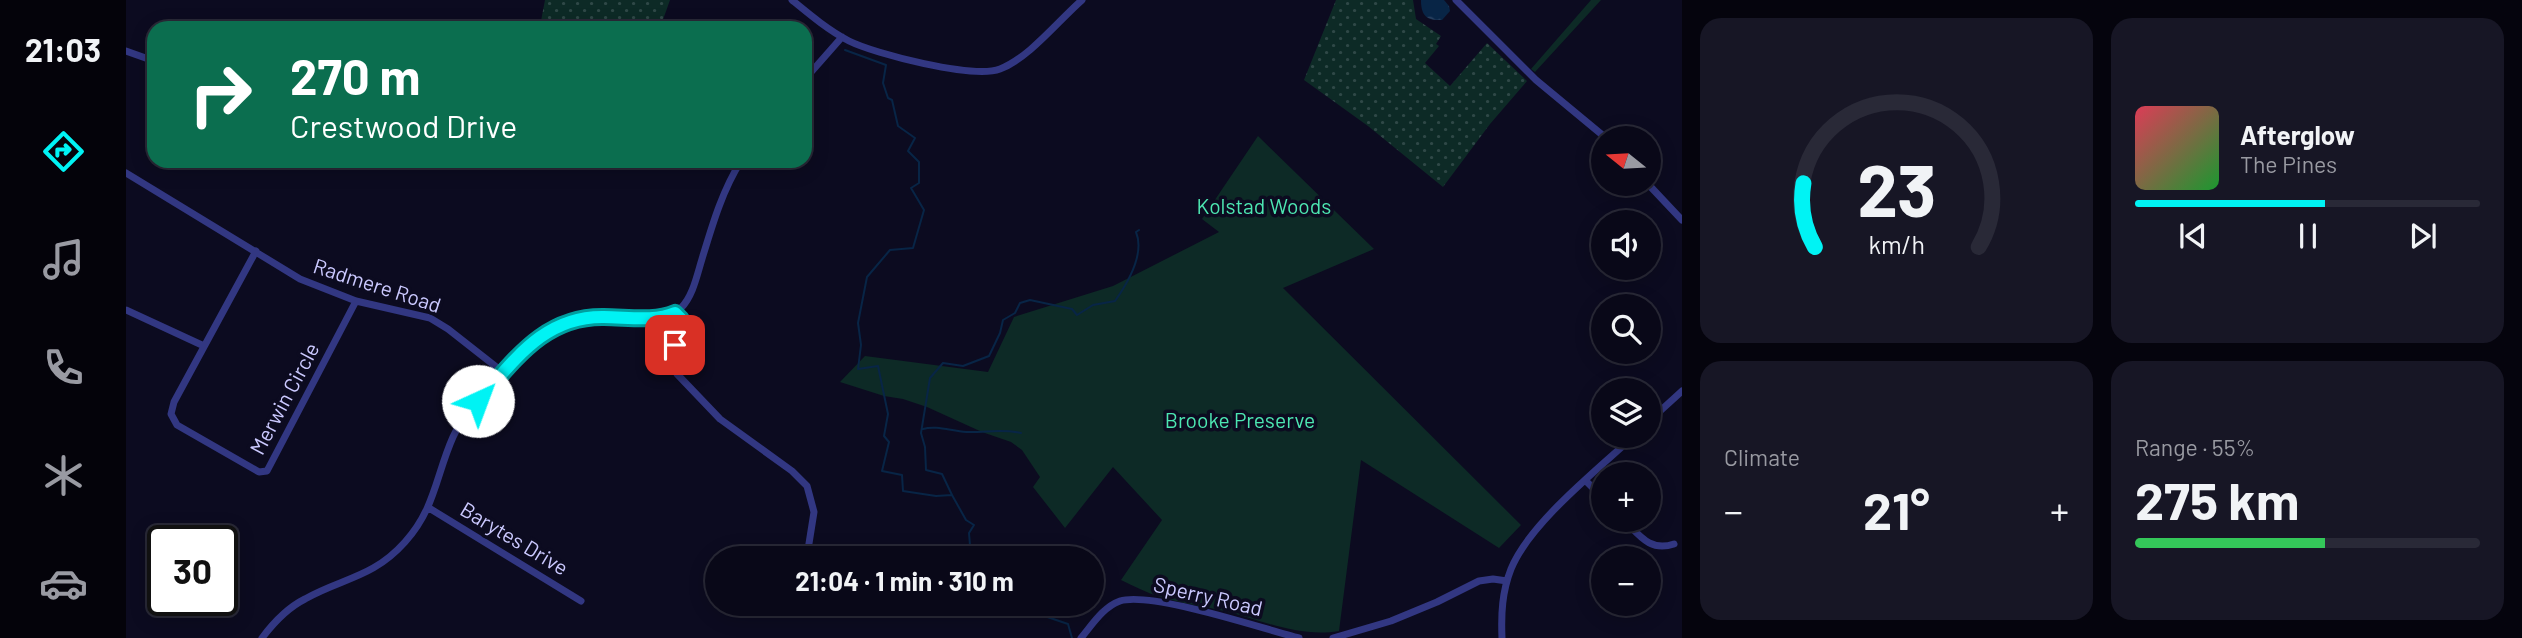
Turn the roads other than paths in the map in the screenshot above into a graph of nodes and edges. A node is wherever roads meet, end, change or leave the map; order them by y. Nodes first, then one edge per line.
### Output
1 (792, 0) edge
2 (1082, 0) edge
3 (1456, 0) edge
4 (842, 37) junction
5 (126, 51) edge
6 (147, 58) edge
7 (812, 71) edge
8 (1592, 126) edge
9 (737, 168) edge
10 (126, 173) edge
11 (1659, 196) edge
12 (1682, 220) edge
13 (256, 251) junction
14 (356, 301) junction
15 (126, 310) edge
16 (675, 313) junction
17 (204, 346) junction
18 (504, 373) junction
19 (1682, 391) edge
20 (1661, 410) edge
21 (1621, 448) edge
22 (1586, 481) junction
23 (1591, 486) edge
24 (429, 508) junction
25 (1638, 532) edge
26 (1674, 544) dead end
27 (809, 546) edge
28 (1507, 580) junction
29 (581, 600) dead end
30 (262, 638) edge
31 (1081, 638) edge
32 (1299, 638) edge
33 (1333, 638) edge
34 (1502, 638) edge

1 - 4 street
2 - 4 street
3 - 8 street
4 - 7 street
5 - 6 street
9 - 16 street
10 - 13 street, Radmere Road
11 - 12 street
13 - 14 street, Radmere Road
13 - 17 street, Merwin Circle
14 - 17 street, Merwin Circle
14 - 18 street, Radmere Road
15 - 17 street
16 - 18 street
16 - 27 street
18 - 24 street
19 - 20 street
21 - 22 street
22 - 23 street
22 - 28 street
24 - 29 street, Barytes Drive
24 - 30 street
25 - 26 street
28 - 33 street
28 - 34 street
31 - 32 street, Sperry Road

